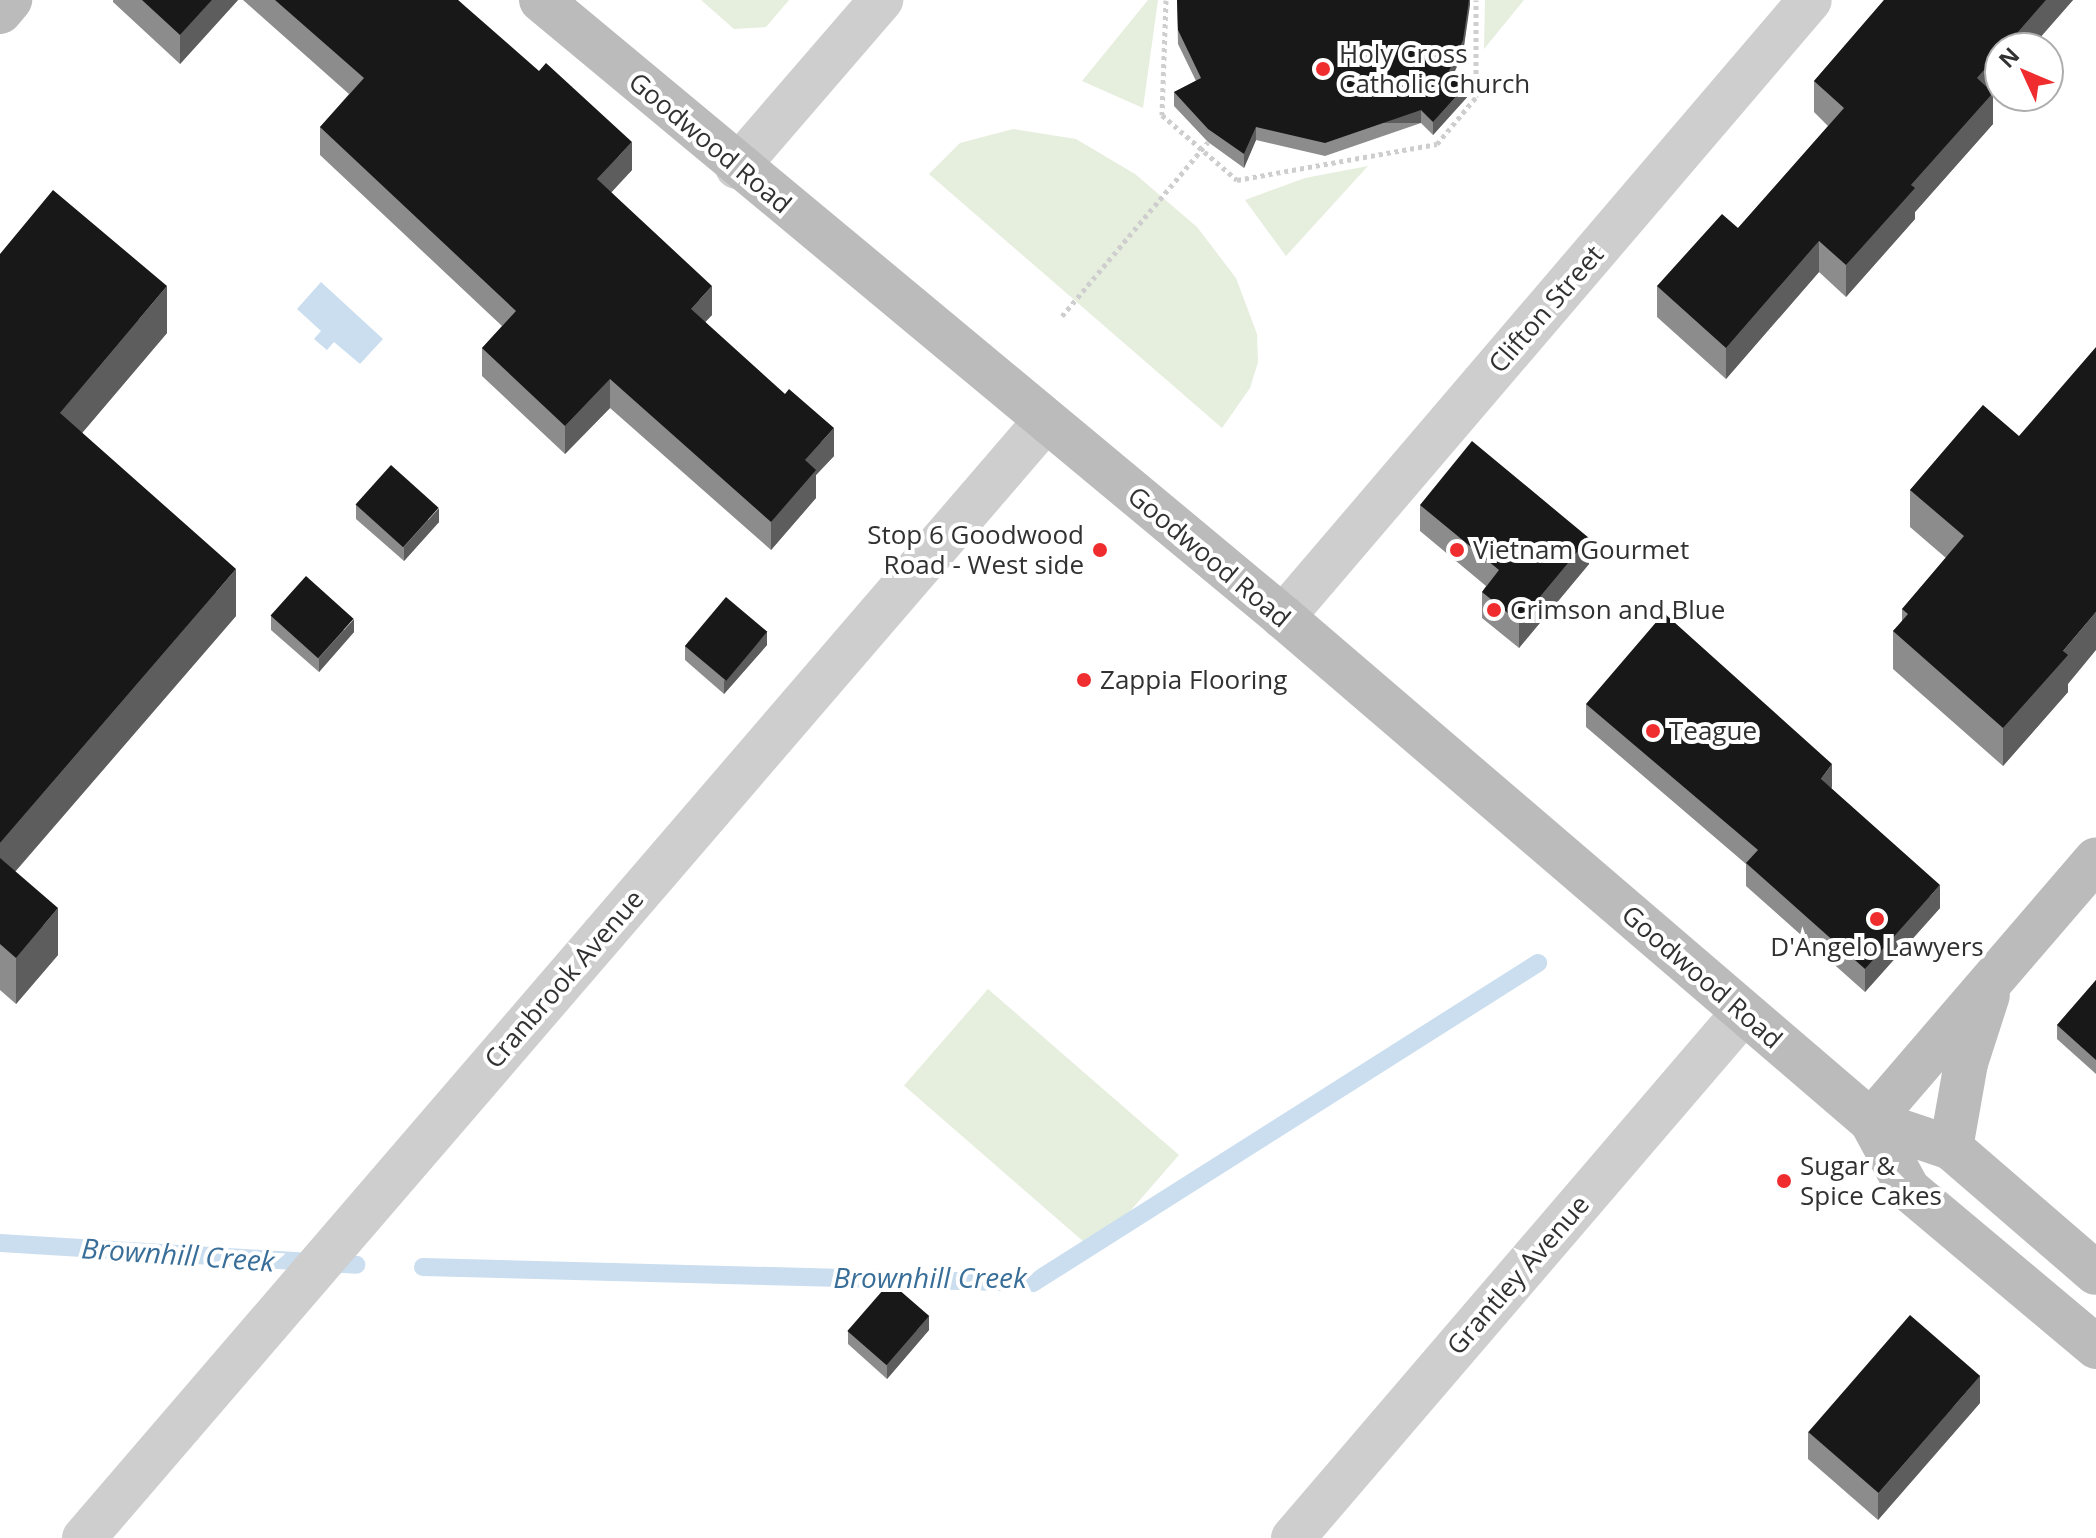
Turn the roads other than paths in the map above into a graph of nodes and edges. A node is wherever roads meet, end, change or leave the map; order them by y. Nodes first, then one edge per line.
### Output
1 (10, 0) edge
2 (541, 0) edge
3 (881, 0) edge
4 (1810, 0) edge
5 (0, 12) edge
6 (737, 167) junction
7 (1045, 421) junction
8 (1283, 617) junction
9 (2096, 859) edge
10 (1993, 979) junction
11 (1743, 1013) junction
12 (1871, 1121) junction
13 (1951, 1148) junction
14 (2096, 1273) edge
15 (2096, 1347) edge
16 (84, 1538) edge
17 (1293, 1538) edge

1 - 5 main road
2 - 6 main road, Goodwood Road
3 - 6 street
4 - 8 street, Clifton Street
6 - 7 main road, Goodwood Road
7 - 8 main road, Goodwood Road
7 - 16 street, Cranbrook Avenue
8 - 11 main road, Goodwood Road
9 - 10 main road
10 - 12 main road
10 - 13 main road
11 - 12 main road, Goodwood Road
11 - 17 street, Grantley Avenue
12 - 13 main road, Goodwood Road
12 - 15 main road, Goodwood Road
13 - 14 main road, Goodwood Road

